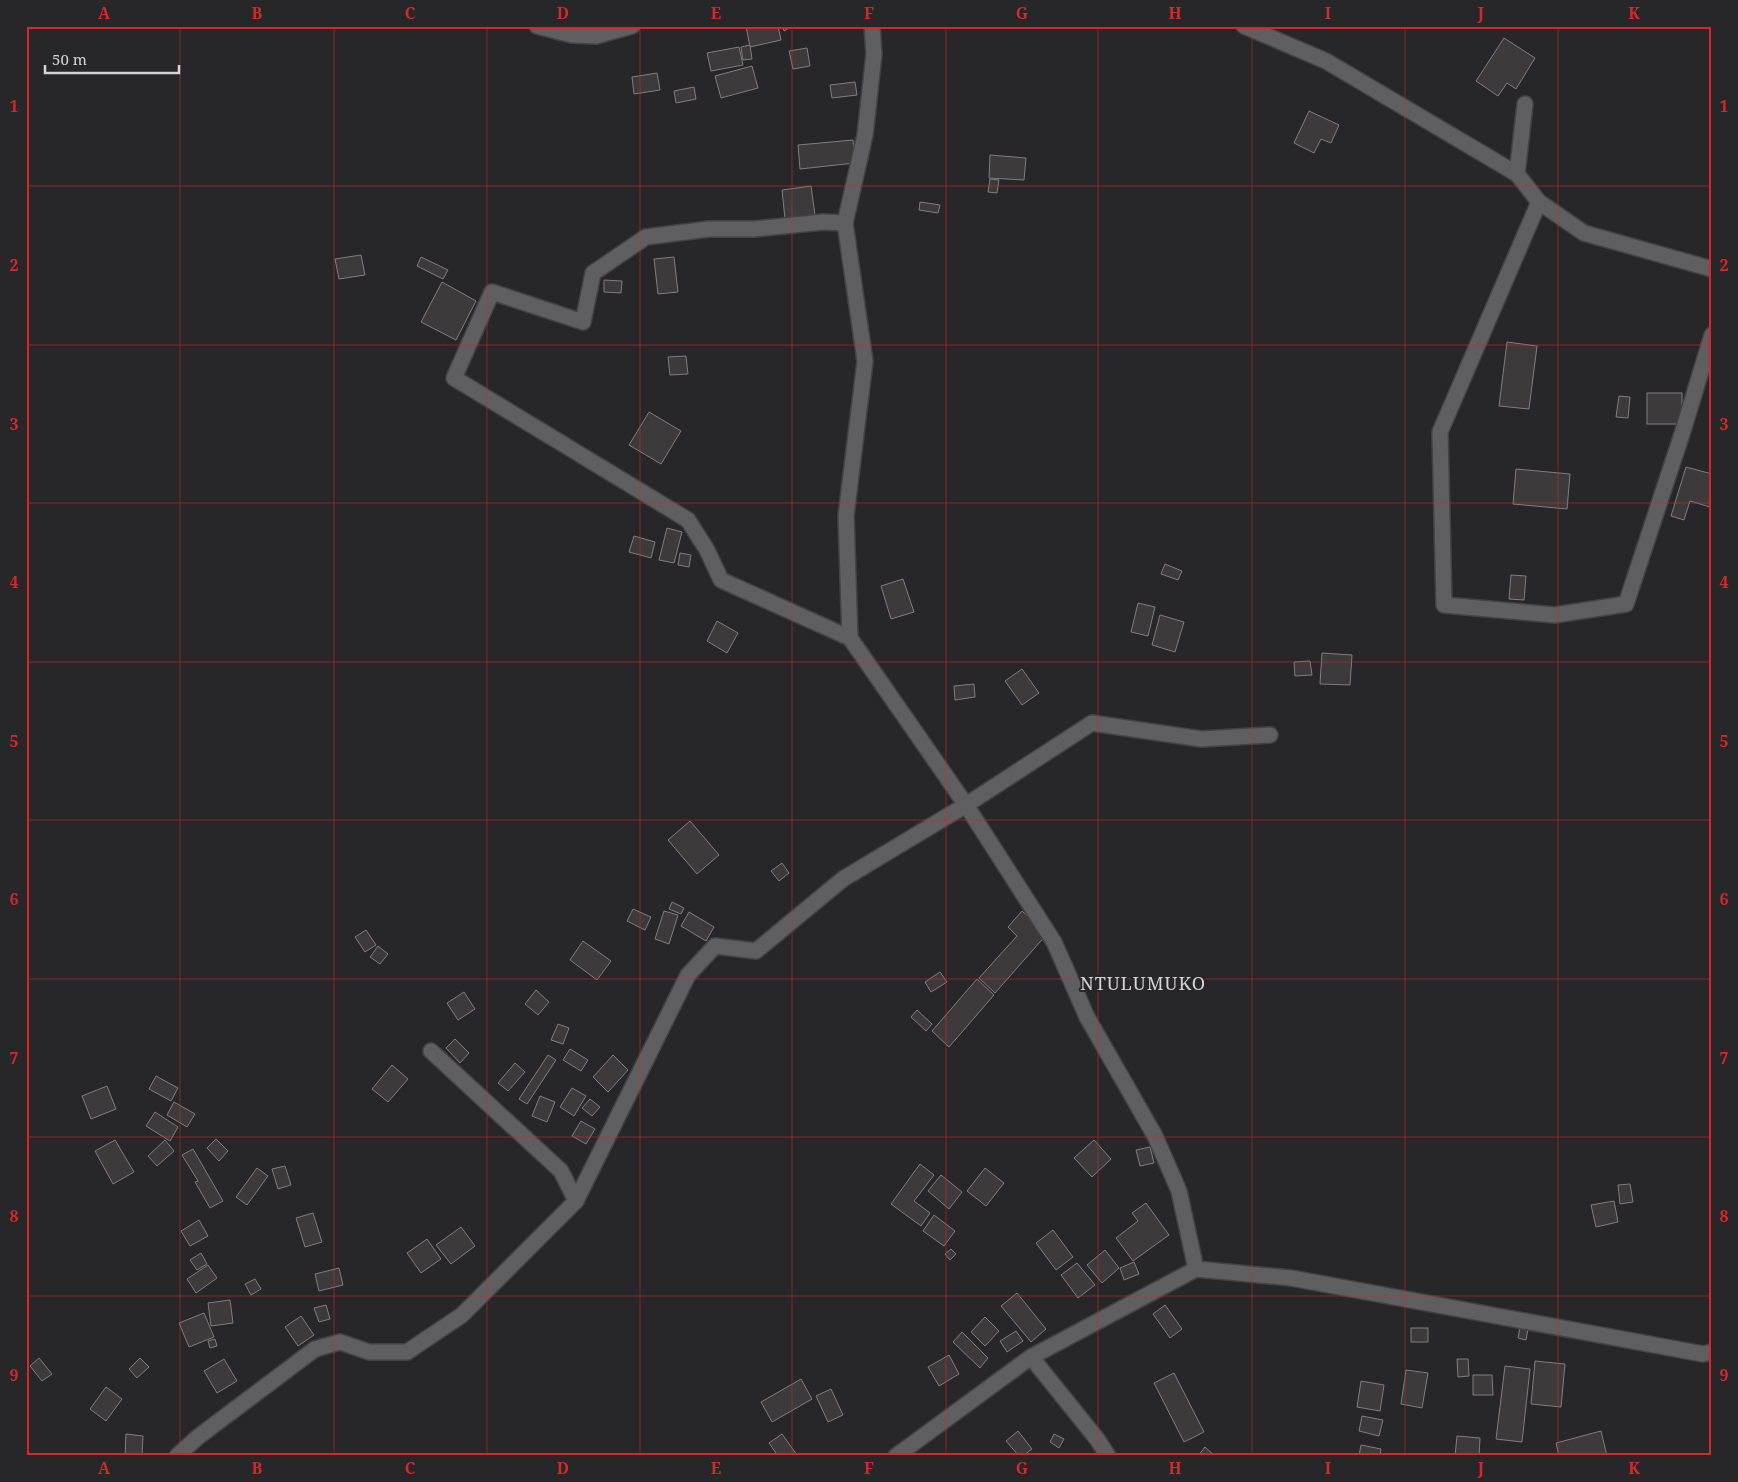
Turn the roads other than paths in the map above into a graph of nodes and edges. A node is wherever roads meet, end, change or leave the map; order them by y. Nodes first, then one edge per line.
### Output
1 (537, 26) edge
2 (632, 26) edge
3 (872, 26) edge
4 (1244, 26) edge
5 (1525, 104) dead end
6 (1517, 174) junction
7 (1539, 202) junction
8 (845, 223) junction
9 (1712, 269) edge
10 (1712, 335) edge
11 (850, 638) junction
12 (1270, 735) dead end
13 (966, 805) junction
14 (431, 1051) dead end
15 (576, 1201) junction
16 (1196, 1269) junction
17 (1712, 1352) edge
18 (1031, 1357) junction
19 (177, 1456) edge
20 (896, 1456) edge
21 (1108, 1456) edge

1 - 2 street
3 - 8 street
4 - 6 street
5 - 6 street
6 - 7 street
7 - 9 street
7 - 10 street
8 - 11 street
8 - 11 street
11 - 13 street
12 - 13 street
13 - 15 street
13 - 16 street
14 - 15 street
15 - 19 street
16 - 17 street
16 - 18 street
18 - 20 street
18 - 21 street

